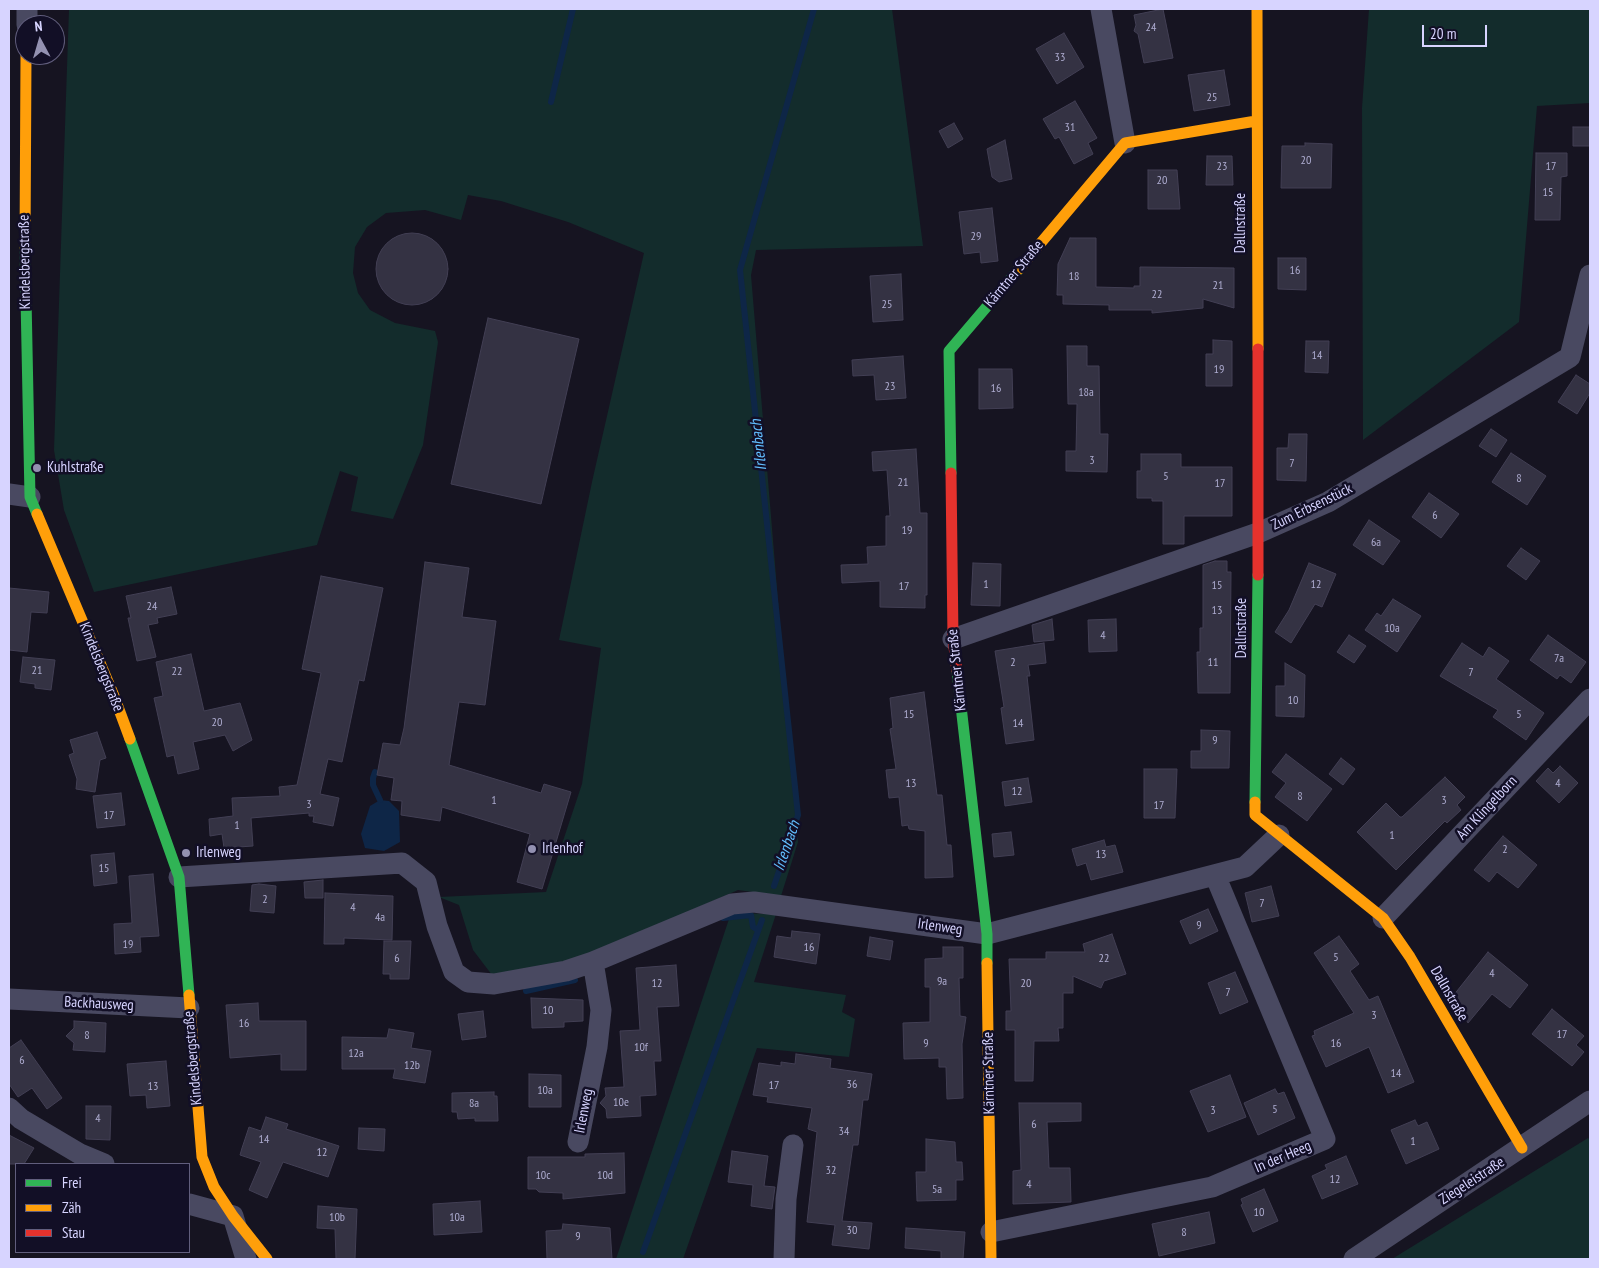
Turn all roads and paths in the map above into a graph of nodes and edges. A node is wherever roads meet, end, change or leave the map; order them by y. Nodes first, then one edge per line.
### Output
1 (1101, 9) edge
2 (1257, 9) edge
3 (25, 65) edge
4 (1256, 121) junction
5 (1125, 143) junction
6 (16, 194) edge
7 (1590, 275) edge
8 (9, 494) edge
9 (30, 497) junction
10 (1258, 533) junction
11 (952, 639) junction
12 (1590, 699) edge
13 (1279, 835) junction
14 (1214, 875) junction
15 (179, 877) junction
16 (1383, 918) junction
17 (987, 934) junction
18 (593, 962) junction
19 (9, 999) edge
20 (189, 1008) junction
21 (9, 1108) edge
22 (1586, 1110) edge
23 (578, 1142) dead end
24 (793, 1145) dead end
25 (1522, 1148) junction
26 (102, 1163) edge
27 (190, 1204) edge
28 (233, 1216) junction
29 (992, 1232) junction
30 (246, 1259) edge
31 (268, 1259) edge
32 (784, 1259) edge
33 (991, 1259) edge
34 (1354, 1259) edge

1 - 5 street
2 - 4 street, Dallnstraße
3 - 6 street, Kindelsbergstraße
4 - 5 street
4 - 10 street, Dallnstraße
5 - 11 street, Kärntner Straße
6 - 9 street, Kindelsbergstraße
7 - 10 street, Zum Erbsenstück
8 - 9 street
9 - 15 street, Kindelsbergstraße
10 - 11 street, Zum Erbsenstück
10 - 13 street, Dallnstraße
11 - 17 street, Kärntner Straße
12 - 16 street, Am Klingelborn
13 - 14 street, Irlenweg
13 - 16 street, Dallnstraße
14 - 17 street, Irlenweg
14 - 29 street, In der Heeg
15 - 18 street, Irlenweg
15 - 20 street, Kindelsbergstraße
16 - 25 street, Dallnstraße
17 - 18 street, Irlenweg
17 - 29 street, Kärntner Straße
18 - 23 street, Irlenweg
19 - 20 street, Backhausweg
20 - 28 street, Kindelsbergstraße
21 - 26 street
22 - 25 street, Ziegeleistraße
24 - 32 street
25 - 34 street, Ziegeleistraße
27 - 28 street
28 - 30 street
28 - 31 street, Kindelsbergstraße
29 - 33 street, Kärntner Straße

